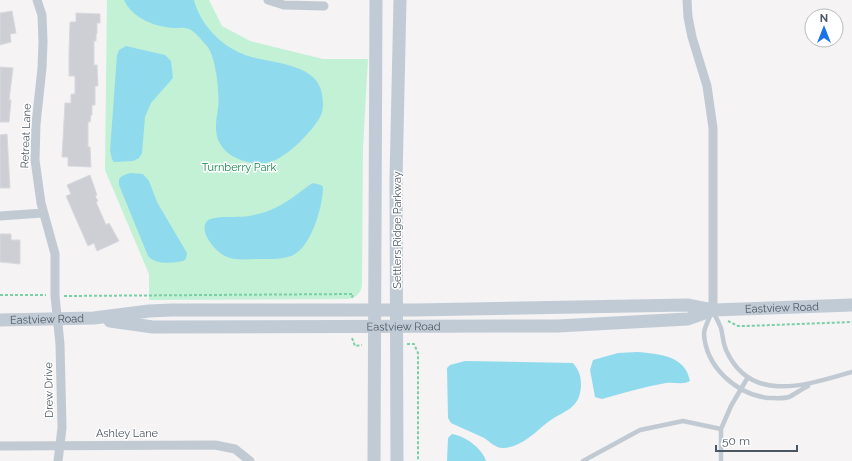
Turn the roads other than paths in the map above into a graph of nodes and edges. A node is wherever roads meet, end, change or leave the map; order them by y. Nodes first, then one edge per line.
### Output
1 (37, 0) edge
2 (268, 0) edge
3 (376, 0) edge
4 (400, 0) edge
5 (686, 0) edge
6 (294, 3) edge
7 (324, 6) dead end
8 (43, 212) junction
9 (0, 216) edge
10 (852, 305) edge
11 (375, 310) junction
12 (397, 310) junction
13 (712, 310) junction
14 (94, 318) junction
15 (58, 319) junction
16 (0, 320) edge
17 (375, 326) junction
18 (397, 326) junction
19 (852, 372) edge
20 (748, 377) junction
21 (810, 384) junction
22 (741, 390) junction
23 (720, 429) junction
24 (0, 446) edge
25 (60, 446) junction
26 (58, 461) edge
27 (250, 461) edge
28 (374, 461) edge
29 (397, 461) edge
30 (583, 461) edge
31 (721, 461) edge

1 - 8 street, Retreat Lane
2 - 6 street
3 - 11 street, Settlers Ridge Parkway
4 - 12 street, Settlers Ridge Parkway
5 - 13 street
6 - 7 street
8 - 9 street
8 - 15 street, Retreat Lane
10 - 13 street, Eastview Road
11 - 12 street, Eastview Road
11 - 14 street, Eastview Road
11 - 17 street, Settlers Ridge Parkway
12 - 13 street, Eastview Road
12 - 18 street, Settlers Ridge Parkway
13 - 18 street, Eastview Road
13 - 20 lane
13 - 22 lane
14 - 15 street, Eastview Road
14 - 17 street, Eastview Road
15 - 16 street, Eastview Road
15 - 25 street, Drew Drive
17 - 18 street, Eastview Road
17 - 28 street, Settlers Ridge Parkway
18 - 29 street, Settlers Ridge Parkway
19 - 21 lane
20 - 21 lane
20 - 22 lane
21 - 22 lane
22 - 23 lane
23 - 30 lane
23 - 31 lane
24 - 25 street, Ashley Lane
25 - 26 street, Drew Drive
25 - 27 street, Ashley Lane

